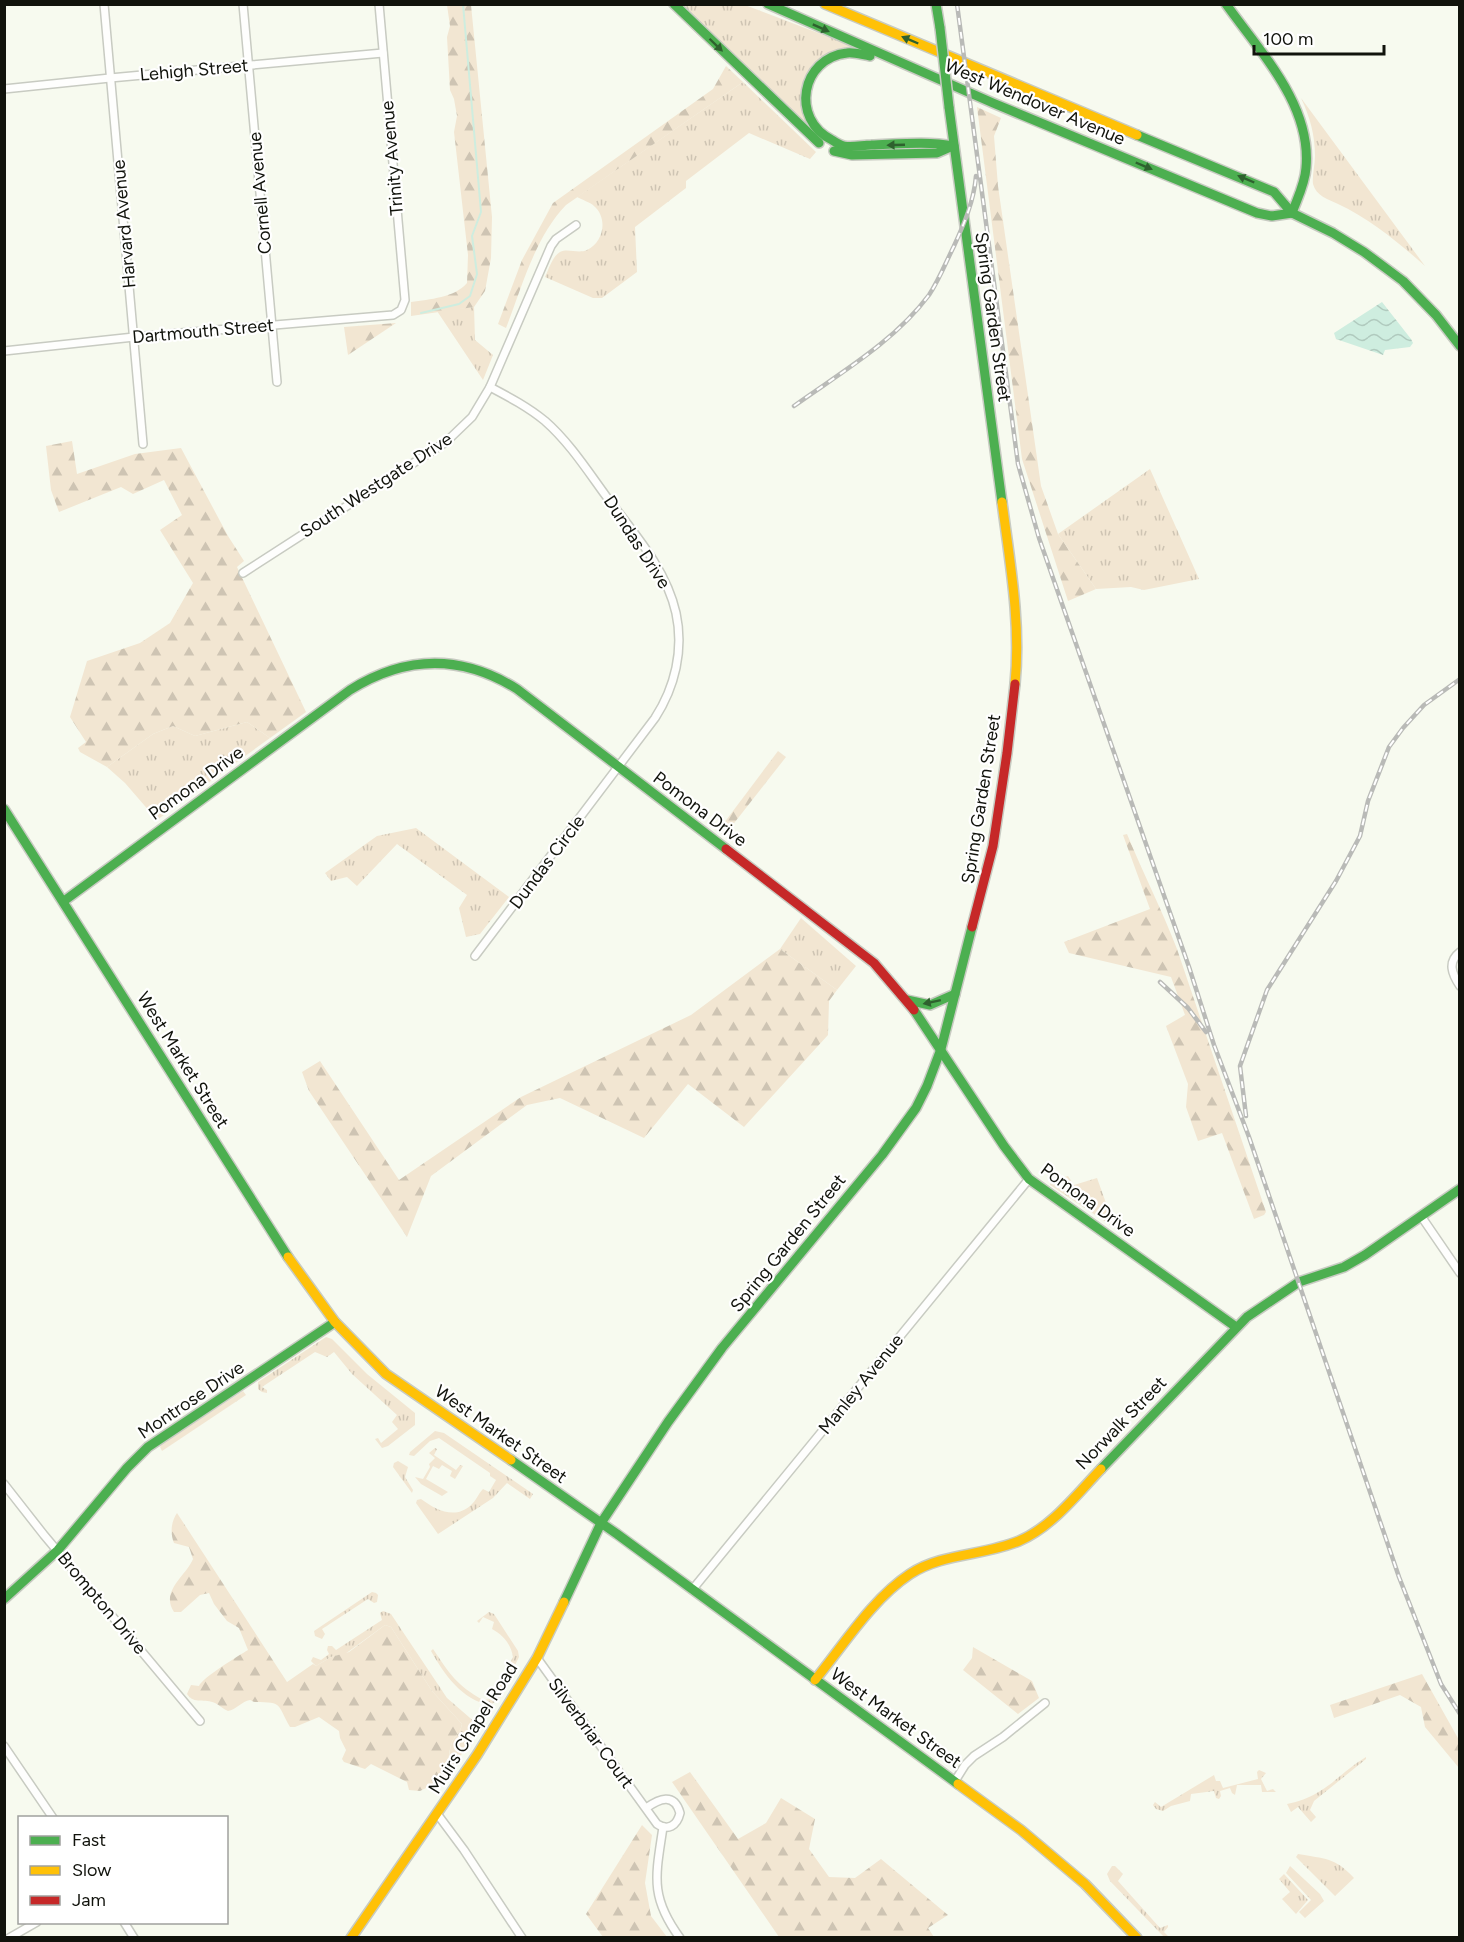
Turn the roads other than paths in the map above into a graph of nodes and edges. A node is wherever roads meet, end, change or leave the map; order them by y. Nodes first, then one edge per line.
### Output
1 (104, 4) edge
2 (243, 4) edge
3 (379, 4) edge
4 (674, 4) edge
5 (768, 4) edge
6 (825, 4) edge
7 (936, 4) edge
8 (1226, 4) edge
9 (384, 53) junction
10 (249, 66) junction
11 (110, 78) junction
12 (4, 89) edge
13 (993, 103) junction
14 (954, 146) junction
15 (1292, 213) junction
16 (576, 225) dead end
17 (401, 310) joint
18 (272, 326) junction
19 (134, 337) junction
20 (1460, 346) edge
21 (4, 351) edge
22 (277, 382) dead end
23 (490, 387) junction
24 (143, 444) dead end
25 (243, 573) dead end
26 (618, 767) junction
27 (4, 809) edge
28 (64, 902) junction
29 (1460, 952) edge
30 (475, 956) dead end
31 (1460, 986) edge
32 (955, 994) junction
33 (907, 1000) junction
34 (941, 1049) junction
35 (1029, 1179) junction
36 (1460, 1189) edge
37 (1421, 1216) junction
38 (1460, 1272) edge
39 (335, 1322) junction
40 (1236, 1327) junction
41 (4, 1484) edge
42 (601, 1523) junction
43 (58, 1550) junction
44 (692, 1590) junction
45 (4, 1599) edge
46 (537, 1658) junction
47 (815, 1680) junction
48 (1045, 1703) dead end
49 (200, 1721) dead end
50 (4, 1746) edge
51 (955, 1781) junction
52 (646, 1808) junction
53 (438, 1815) junction
54 (52, 1816) edge
55 (663, 1827) junction
56 (34, 1924) edge
57 (125, 1924) edge
58 (9, 1938) edge
59 (134, 1938) edge
60 (351, 1938) edge
61 (522, 1938) edge
62 (680, 1938) edge
63 (1137, 1938) edge

1 - 11 street, Harvard Avenue
2 - 10 street, Cornell Avenue
3 - 9 street, Trinity Avenue
4 -> 14 main road
5 -> 13 main road, West Wendover Avenue
15 -> 6 main road, West Wendover Avenue
7 - 14 main road, Spring Garden Street, bridge
8 - 15 main road
9 - 10 street, Lehigh Street
9 - 17 street, Trinity Avenue
10 - 11 street, Lehigh Street
10 - 18 street, Cornell Avenue
11 - 12 street, Lehigh Street
11 - 19 street, Harvard Avenue
14 -> 13 main road
13 -> 15 main road, West Wendover Avenue
14 - 32 main road, Spring Garden Street
15 - 20 main road, West Wendover Avenue
16 - 23 street, South Westgate Drive
17 - 18 street, Dartmouth Street
18 - 19 street, Dartmouth Street
18 - 22 street, Cornell Avenue
19 - 21 street, Dartmouth Street
19 - 24 street, Harvard Avenue
23 - 25 street, South Westgate Drive
23 - 26 street, Dundas Drive
26 - 28 main road, Pomona Drive
26 - 30 street, Dundas Circle
26 - 33 main road, Pomona Drive
27 - 28 main road, West Market Street
28 - 39 main road, West Market Street
29 - 31 street
32 -> 33 main road
32 - 34 main road, Spring Garden Street
33 - 34 main road, Pomona Drive
34 - 35 main road, Pomona Drive
34 - 42 main road, Spring Garden Street
35 - 40 main road, Pomona Drive
35 - 44 street, Manley Avenue
36 - 37 main road, Norwalk Street
37 - 38 street
37 - 40 main road, Norwalk Street
39 - 42 main road, West Market Street
39 - 43 main road, Montrose Drive
40 - 47 main road, Norwalk Street
41 - 43 street, Brompton Drive
42 - 44 main road, West Market Street
42 - 46 main road, Muirs Chapel Road
43 - 45 main road, Montrose Drive
43 - 49 street, Brompton Drive
44 - 47 main road, West Market Street
46 - 52 street, Silverbriar Court
46 - 53 main road, Muirs Chapel Road
47 - 51 main road, West Market Street
48 - 51 street
50 - 54 street
51 - 63 main road, West Market Street
52 - 55 street, Silverbriar Court
52 - 55 street
53 - 60 main road, Muirs Chapel Road
53 - 61 street
55 - 62 street
56 - 58 street
57 - 59 street

